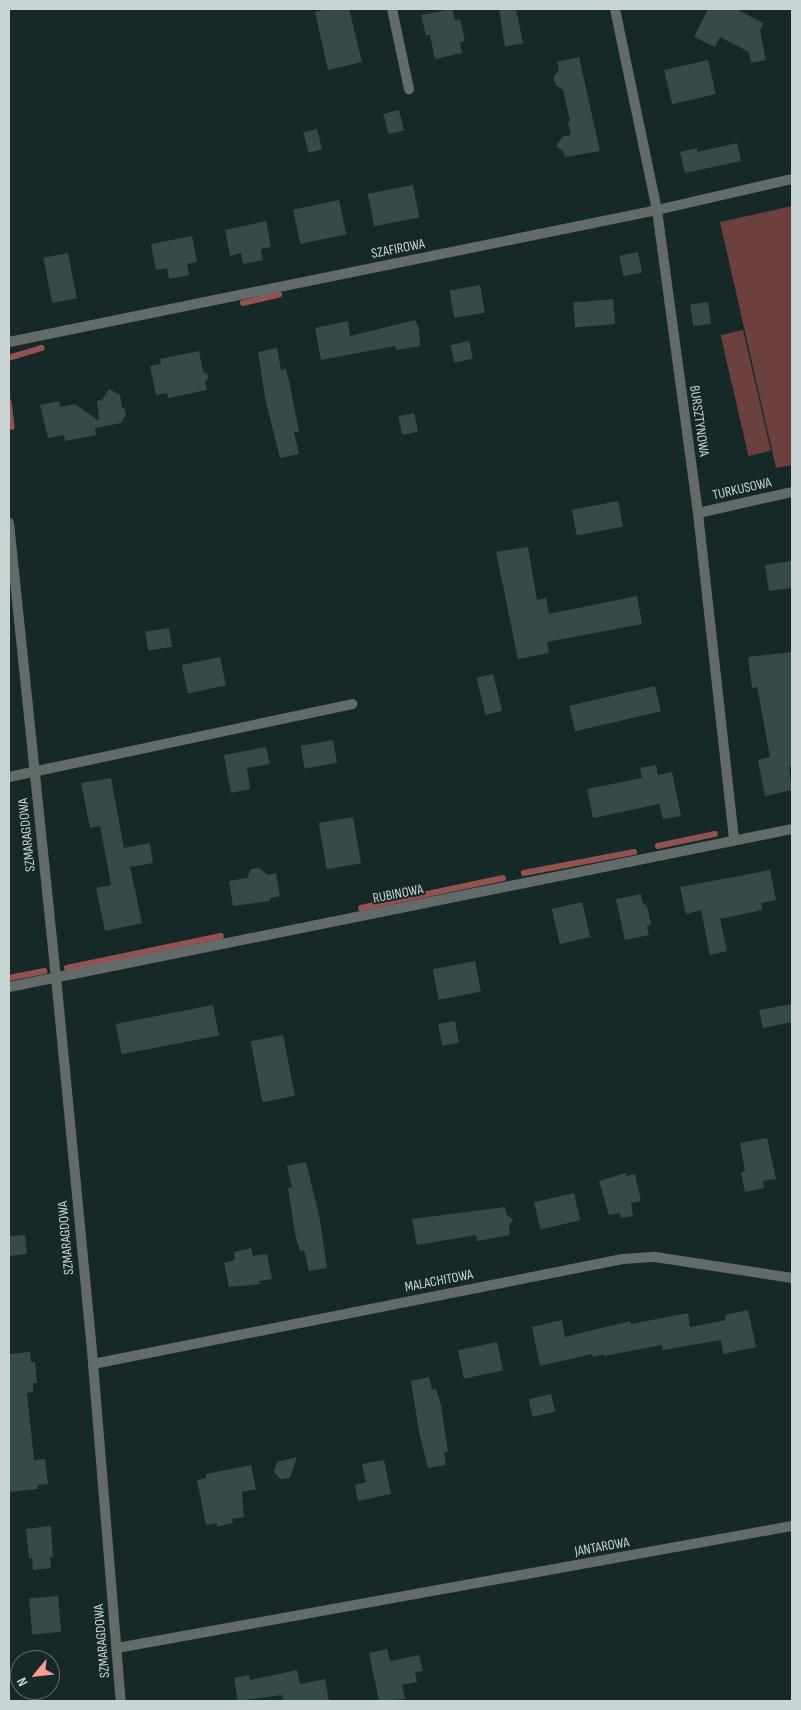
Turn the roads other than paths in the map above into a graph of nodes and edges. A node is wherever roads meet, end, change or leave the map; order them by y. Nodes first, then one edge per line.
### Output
1 (392, 9) edge
2 (615, 9) edge
3 (409, 89) dead end
4 (792, 179) edge
5 (657, 210) junction
6 (9, 342) edge
7 (792, 492) edge
8 (698, 513) junction
9 (9, 523) edge
10 (352, 704) dead end
11 (34, 772) junction
12 (9, 777) edge
13 (792, 828) edge
14 (734, 840) junction
15 (56, 977) junction
16 (9, 987) edge
17 (792, 1278) edge
18 (93, 1364) junction
19 (792, 1526) edge
20 (117, 1648) junction
21 (121, 1701) edge

1 - 3 street
2 - 5 street, BURSZTYNOWA
4 - 5 street, SZAFIROWA
5 - 6 street, SZAFIROWA
5 - 8 street, BURSZTYNOWA
7 - 8 street, TURKUSOWA
8 - 14 street, BURSZTYNOWA
9 - 11 street, SZMARAGDOWA
10 - 11 street
11 - 12 street
11 - 15 street, SZMARAGDOWA
13 - 14 street, RUBINOWA
14 - 15 street, RUBINOWA
15 - 16 street, RUBINOWA
15 - 18 street, SZMARAGDOWA
17 - 18 street, MALACHITOWA
18 - 20 street, SZMARAGDOWA
19 - 20 street, JANTAROWA
20 - 21 street, SZMARAGDOWA

